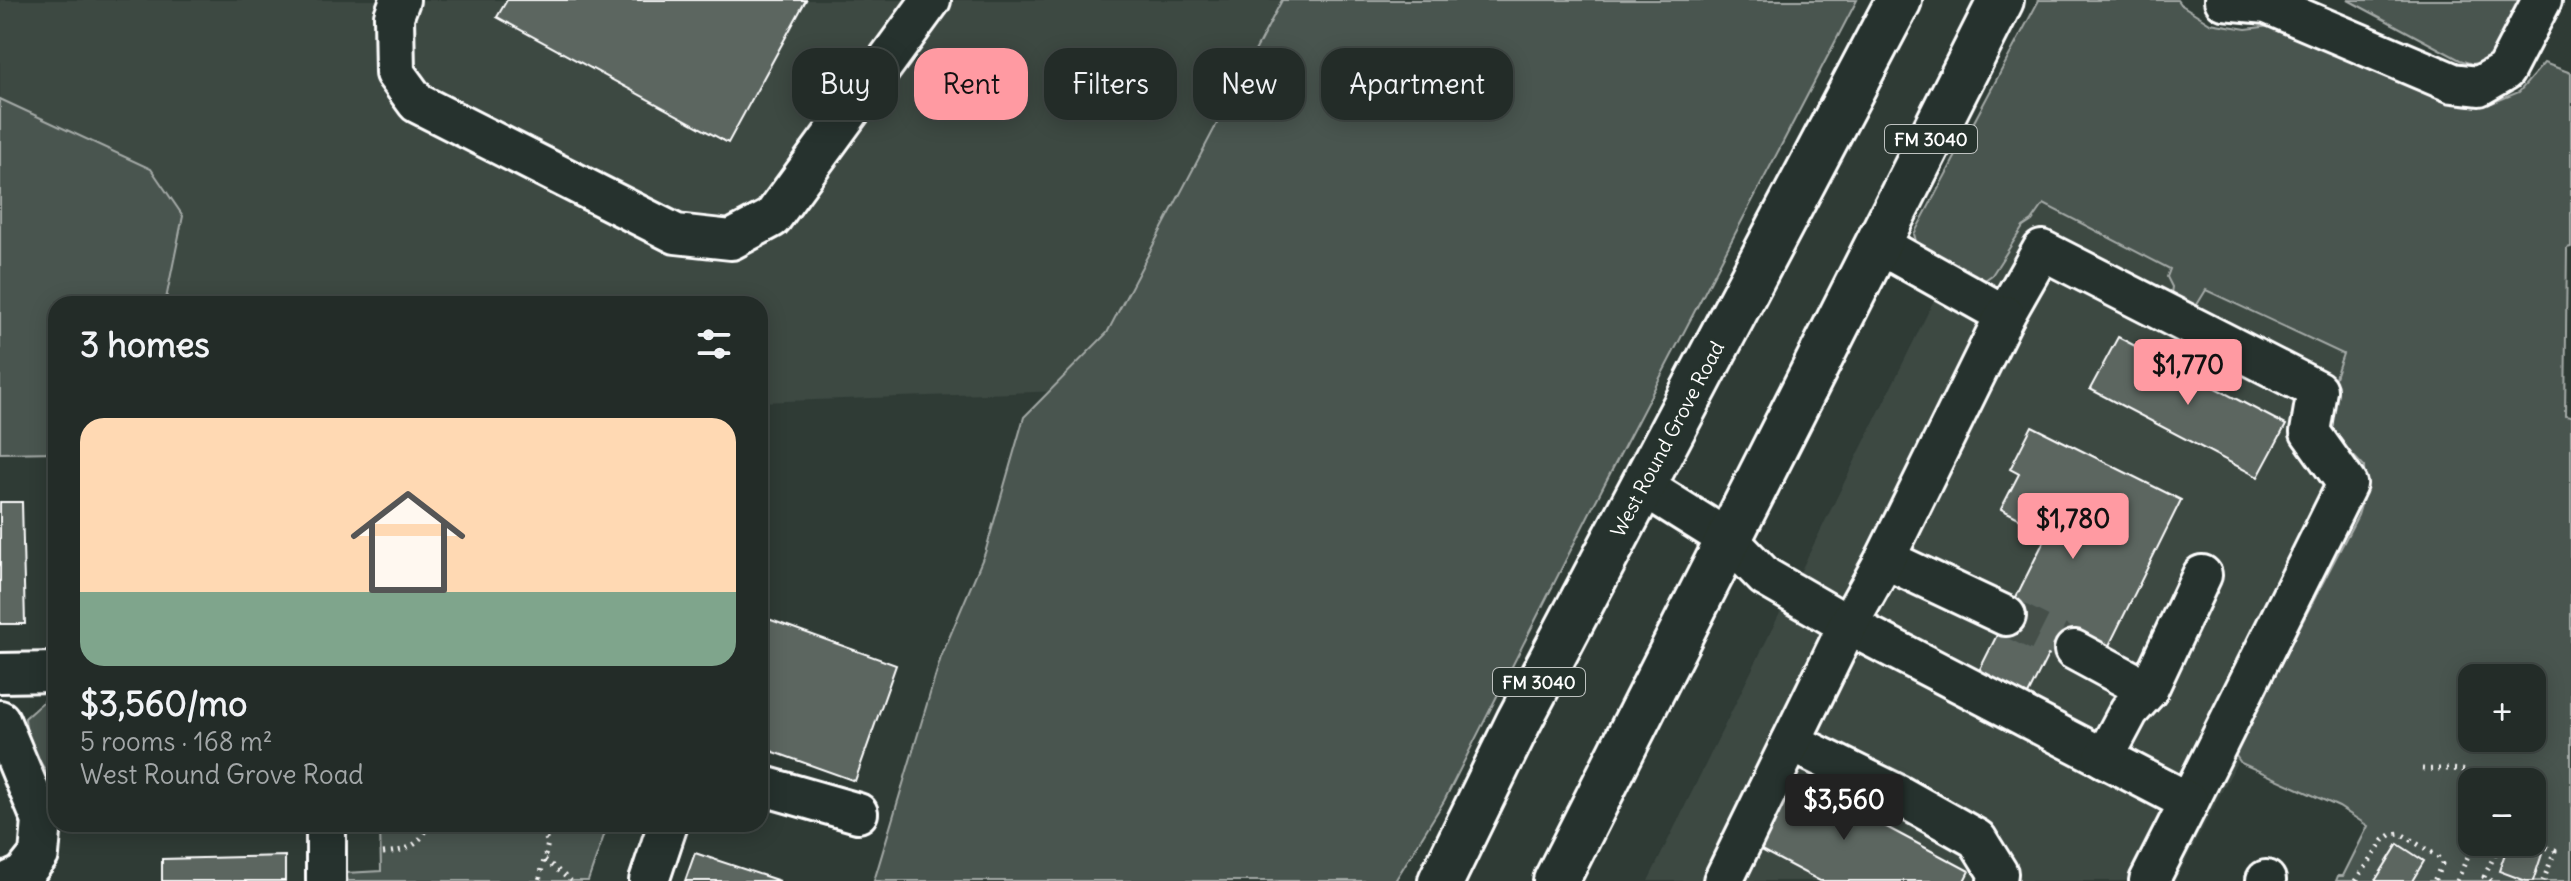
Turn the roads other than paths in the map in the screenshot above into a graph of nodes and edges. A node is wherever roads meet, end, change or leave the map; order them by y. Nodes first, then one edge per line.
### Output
1 (400, 0) edge
2 (931, 0) edge
3 (1899, 0) edge
4 (2001, 0) edge
5 (2224, 0) edge
6 (2542, 0) edge
7 (1878, 244) junction
8 (2005, 315) junction
9 (1643, 486) junction
10 (1729, 540) junction
11 (1885, 559) junction
12 (2202, 575) dead end
13 (2006, 616) tunnel mouth
14 (1848, 625) junction
15 (2074, 650) tunnel mouth
16 (48, 672) edge
17 (0, 673) edge
18 (2148, 690) junction
19 (0, 720) edge
20 (1791, 742) junction
21 (2104, 758) junction
22 (768, 787) edge
23 (2189, 802) junction
24 (858, 813) dead end
25 (48, 819) edge
26 (48, 824) edge
27 (326, 832) edge
28 (665, 832) edge
29 (10, 881) edge
30 (326, 881) edge
31 (649, 881) edge
32 (1441, 881) edge
33 (1556, 881) edge
34 (1723, 881) edge
35 (1997, 881) edge
36 (2151, 881) edge

1 - 2 lane
3 - 9 main road, West Round Grove Road / FM 3040
4 - 7 main road, FM 3040
5 - 6 lane
7 - 8 lane
7 - 10 main road, FM 3040
8 - 11 lane
8 - 23 lane
9 - 10 lane
9 - 32 main road, West Round Grove Road / FM 3040
10 - 14 lane
10 - 33 main road, FM 3040
11 - 13 lane
11 - 14 lane
12 - 18 lane
14 - 20 lane
14 - 21 lane
15 - 18 lane
16 - 17 lane
18 - 21 lane
19 - 25 lane
20 - 34 lane
20 - 35 lane
21 - 23 lane
22 - 24 lane
23 - 36 lane
26 - 29 lane
27 - 30 lane
28 - 31 lane

